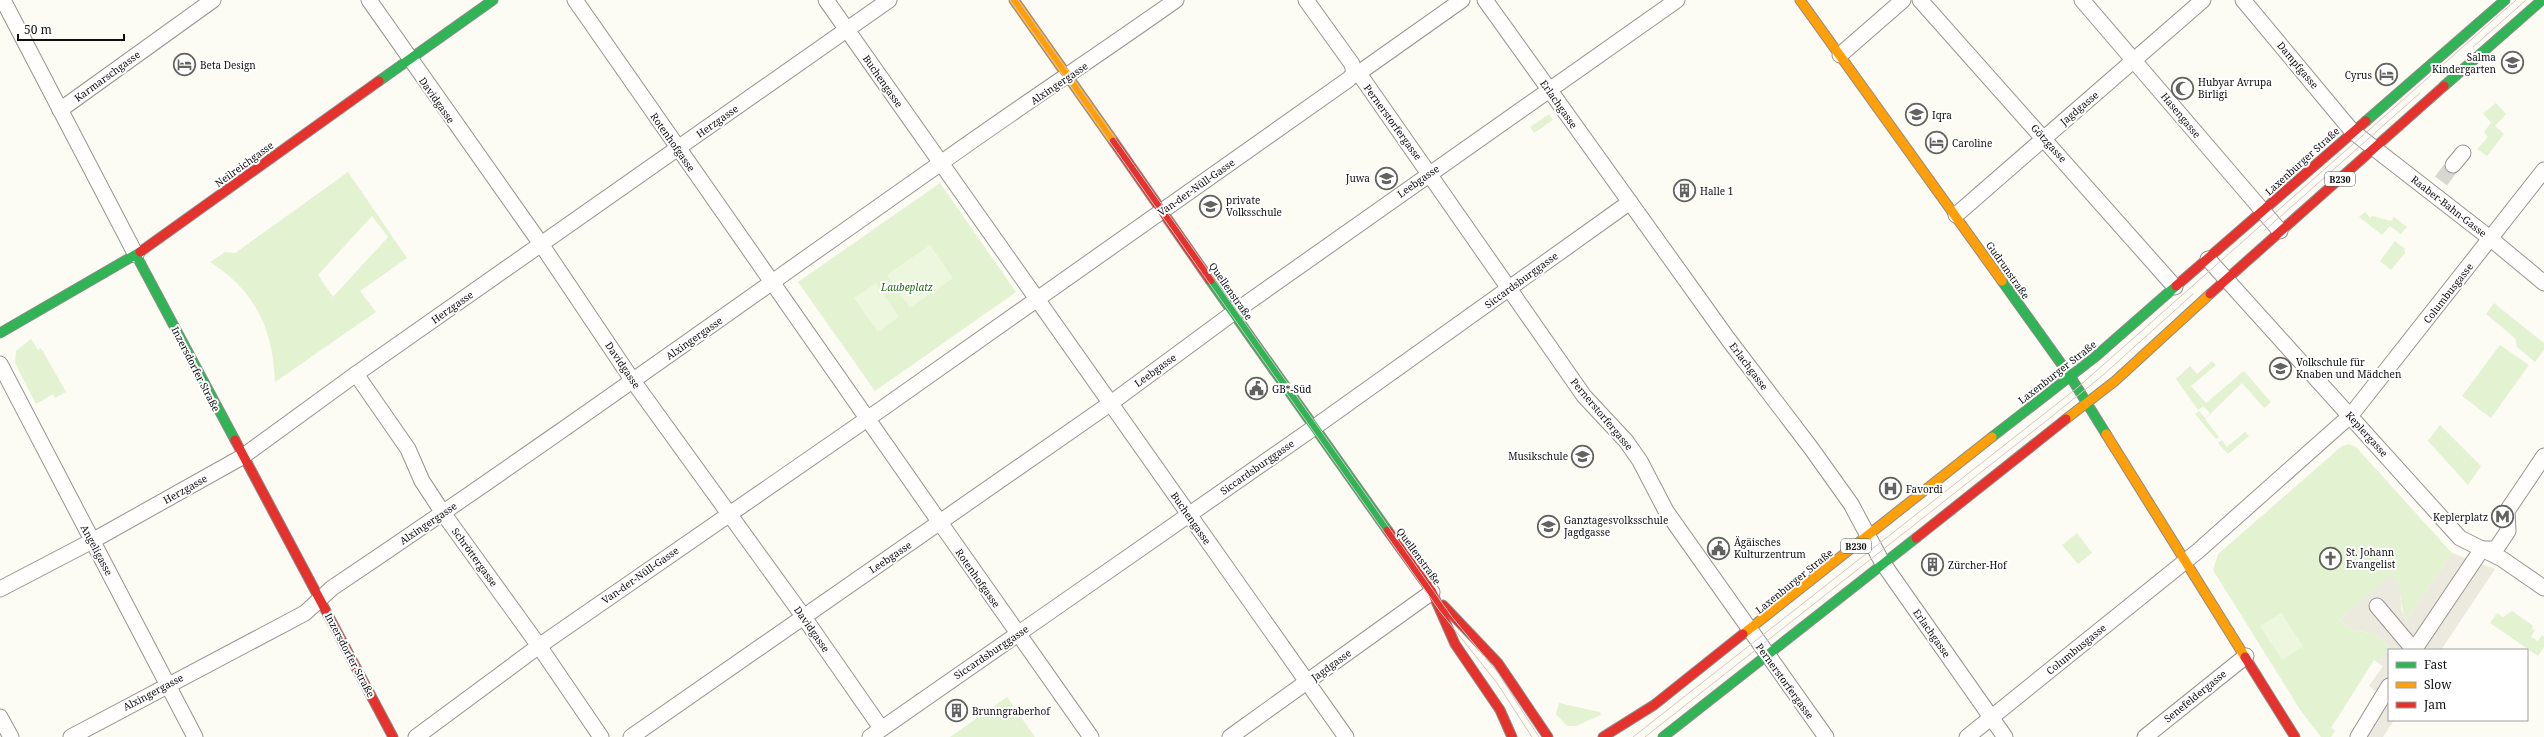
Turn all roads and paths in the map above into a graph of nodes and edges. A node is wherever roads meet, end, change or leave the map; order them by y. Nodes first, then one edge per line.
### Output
1 (3, 0) edge
2 (213, 0) edge
3 (369, 0) edge
4 (493, 0) edge
5 (575, 0) edge
6 (826, 0) edge
7 (889, 0) edge
8 (1014, 0) edge
9 (1176, 0) edge
10 (1306, 0) edge
11 (1462, 0) edge
12 (1485, 0) edge
13 (1677, 0) edge
14 (1800, 0) edge
15 (1904, 0) edge
16 (1920, 0) edge
17 (2082, 0) edge
18 (2202, 0) edge
19 (2243, 0) edge
20 (2505, 0) edge
21 (2542, 0) edge
22 (847, 30) junction
23 (1840, 55) junction
24 (409, 60) junction
25 (2134, 60) junction
26 (1357, 74) junction
27 (1068, 77) junction
28 (1549, 90) junction
29 (60, 110) junction
30 (2352, 131) junction
31 (2044, 138) junction
32 (678, 148) junction
33 (2375, 148) junction
34 (2463, 153) dead end
35 (940, 163) junction
36 (2453, 165) tunnel mouth
37 (2544, 170) edge
38 (1430, 173) junction
39 (1630, 202) junction
40 (2262, 211) junction
41 (1162, 212) junction
42 (1956, 215) junction
43 (2280, 230) junction
44 (2491, 239) junction
45 (541, 244) junction
46 (136, 255) junction
47 (2208, 259) junction
48 (2227, 280) junction
49 (2544, 283) edge
50 (771, 284) junction
51 (2175, 287) junction
52 (1509, 290) junction
53 (1036, 299) junction
54 (1233, 313) junction
55 (0, 334) edge
56 (0, 364) edge
57 (356, 374) junction
58 (2070, 376) junction
59 (633, 381) junction
60 (2087, 402) junction
61 (1111, 403) junction
62 (2351, 415) junction
63 (868, 418) junction
64 (1313, 428) junction
65 (2544, 456) edge
66 (242, 457) junction
67 (443, 513) junction
68 (728, 514) junction
69 (1188, 515) junction
70 (939, 523) junction
71 (1869, 536) junction
72 (92, 541) junction
73 (2478, 555) junction
74 (2184, 561) junction
75 (1882, 562) junction
76 (2544, 588) edge
77 (0, 589) edge
78 (1432, 593) junction
79 (320, 598) junction
80 (2377, 606) dead end
81 (803, 616) junction
82 (1749, 631) junction
83 (1018, 634) junction
84 (539, 646) junction
85 (2413, 649) edge
86 (2415, 649) edge
87 (1766, 655) junction
88 (2246, 656) junction
89 (1307, 682) junction
90 (168, 684) junction
91 (2388, 688) edge
92 (0, 717) edge
93 (1992, 717) junction
94 (875, 732) edge
95 (11, 737) edge
96 (71, 737) edge
97 (195, 737) edge
98 (393, 737) edge
99 (416, 737) edge
100 (601, 737) edge
101 (630, 737) edge
102 (1091, 737) edge
103 (1230, 737) edge
104 (1346, 737) edge
105 (1512, 737) edge
106 (1548, 737) edge
107 (1603, 737) edge
108 (1663, 737) edge
109 (1826, 737) edge
110 (1967, 737) edge
111 (2005, 737) edge
112 (2145, 737) edge
113 (2295, 737) edge
114 (2358, 737) edge

1 - 29 street, Inzersdorfer Straße
2 - 29 street, Karmarschgasse
3 - 24 street, Davidgasse
4 - 24 main road, Neilreichgasse
5 - 32 street, Rotenhofgasse
6 - 22 street, Buchengasse
7 - 22 street, Herzgasse
8 - 27 main road, Quellenstraße
9 - 27 street, Alxingergasse
10 - 26 street, Pernerstorfergasse
11 - 26 street, Van-der-Nüll-Gasse
12 - 28 street, Erlachgasse
13 - 28 street, Leebgasse
14 - 23 main road, Gudrunstraße
15 - 23 street
16 - 31 street, Götzgasse
17 - 25 street, Hasengasse
18 - 25 street, Jagdgasse
19 - 30 street, Dampfgasse
20 - 30 main road, Laxenburger Straße / B230
21 - 33 main road, B230
22 - 32 street, Herzgasse
22 - 35 street, Buchengasse
23 - 42 main road, Gudrunstraße
24 - 45 street, Davidgasse
24 - 46 main road, Neilreichgasse
25 - 31 street, Jagdgasse
25 - 40 street, Hasengasse
26 - 38 street, Pernerstorfergasse
26 - 41 street, Van-der-Nüll-Gasse
27 - 35 street, Alxingergasse
27 - 41 main road, Quellenstraße
28 - 38 street, Leebgasse
28 - 39 street, Erlachgasse
29 - 46 street, Inzersdorfer Straße
30 - 33 street, Raaber-Bahn-Gasse
30 - 40 main road, Laxenburger Straße / B230
31 - 42 street, Jagdgasse
31 - 51 street, Götzgasse
32 - 45 street, Herzgasse
32 - 50 street, Rotenhofgasse
33 - 43 main road, B230
33 - 44 street, Raaber-Bahn-Gasse
34 - 36 street
35 - 50 street
35 - 53 street
37 - 44 street, Columbusgasse
38 - 52 street, Pernerstorfergasse
38 - 54 street, Leebgasse
39 - 52 street, Siccardsburggasse
39 - 71 street, Erlachgasse
40 - 43 street, Hasengasse
40 - 47 main road, Laxenburger Straße / B230
41 - 53 street, Van-der-Nüll-Gasse
41 - 54 main road, Quellenstraße
42 - 58 main road, Gudrunstraße
43 - 48 main road, B230
44 - 49 street, Raaber-Bahn-Gasse
44 - 62 street, Columbusgasse
45 - 57 street, Herzgasse
45 - 59 street, Davidgasse
46 - 55 main road, Neilreichgasse
46 - 66 main road, Inzersdorfer Straße
47 - 48 street, Keplergasse
47 - 51 main road, Laxenburger Straße / B230
48 - 60 main road, B230
48 - 62 street, Keplergasse
50 - 59 street, Alxingergasse
50 - 63 street
51 - 58 main road, Laxenburger Straße / B230
52 - 64 street, Siccardsburggasse
52 - 82 street, Pernerstorfergasse
53 - 61 street, Buchengasse
53 - 63 street
54 - 61 street, Leebgasse
54 - 64 main road, Quellenstraße
56 - 72 street, Angeligasse
57 - 66 street, Herzgasse
57 - 67 street, Schröttergasse
58 - 60 main road, Gudrunstraße
58 - 71 main road, Laxenburger Straße / B230
59 - 67 street, Alxingergasse
59 - 68 street, Davidgasse
60 - 74 main road, Gudrunstraße
60 - 75 main road, B230
61 - 69 street, Buchengasse
61 - 70 street, Leebgasse
62 - 73 street, Keplergasse
62 - 74 street
63 - 68 street, Van-der-Nüll-Gasse
63 - 70 street, Rotenhofgasse
64 - 69 street, Siccardsburggasse
64 - 78 main road, Quellenstraße
65 - 73 street
66 - 72 street, Herzgasse
66 - 79 main road, Inzersdorfer Straße
67 - 79 street, Alxingergasse
67 - 84 street, Schröttergasse
68 - 81 street, Davidgasse
68 - 84 street, Van-der-Nüll-Gasse
69 - 83 street, Siccardsburggasse
69 - 89 street, Buchengasse
70 - 81 street, Leebgasse
70 - 83 street, Rotenhofgasse
71 - 75 street, Erlachgasse
71 - 82 main road, Laxenburger Straße / B230
72 - 77 street, Herzgasse
72 - 90 street, Angeligasse
73 - 76 street, Keplergasse
73 - 86 street
74 - 88 main road
74 - 93 street, Columbusgasse
75 - 87 main road, B230
75 - 93 street, Erlachgasse
78 - 89 street, Jagdgasse
78 - 105 main road, Quellenstraße
78 - 106 main road, Quellenstraße
79 - 90 street, Alxingergasse
79 - 98 main road, Inzersdorfer Straße
80 - 85 street
81 - 94 street, Davidgasse
81 - 101 street, Leebgasse
82 - 87 street, Pernerstorfergasse
82 - 107 main road, Laxenburger Straße / B230
83 - 94 street, Siccardsburggasse
83 - 102 street, Rotenhofgasse
84 - 99 street, Van-der-Nüll-Gasse
84 - 100 street, Schröttergasse
87 - 108 main road, B230
87 - 109 street, Pernerstorfergasse
88 - 112 street, Senefeldergasse
88 - 113 main road
89 - 103 street, Jagdgasse
89 - 104 street, Buchengasse
90 - 96 street, Alxingergasse
90 - 97 street, Angeligasse
91 - 114 street
92 - 95 street
93 - 110 street, Columbusgasse
93 - 111 street, Erlachgasse

